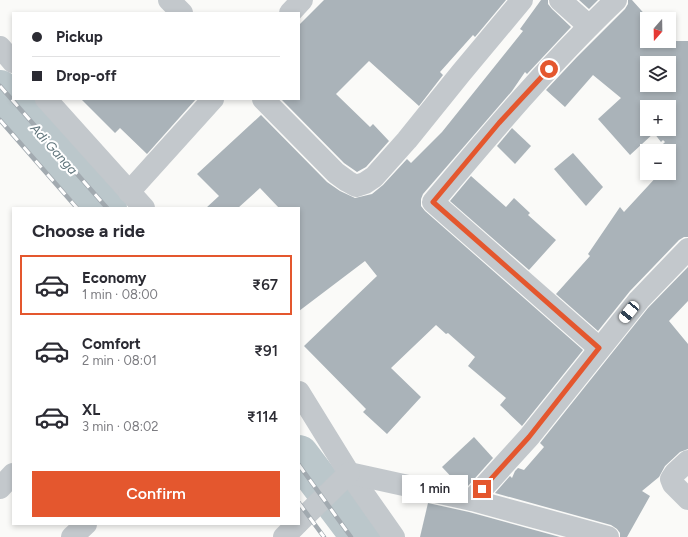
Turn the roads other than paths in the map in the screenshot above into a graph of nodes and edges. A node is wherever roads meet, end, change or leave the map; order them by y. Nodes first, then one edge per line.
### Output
1 (170, 0) edge
2 (302, 0) edge
3 (522, 0) edge
4 (560, 0) edge
5 (616, 0) edge
6 (181, 12) edge
7 (291, 12) edge
8 (589, 26) junction
9 (0, 48) edge
10 (12, 61) edge
11 (47, 100) edge
12 (212, 100) edge
13 (264, 100) edge
14 (129, 192) junction
15 (143, 207) edge
16 (688, 249) edge
17 (599, 348) junction
18 (300, 394) edge
19 (688, 461) edge
20 (349, 473) junction
21 (12, 475) edge
22 (0, 488) edge
23 (688, 499) edge
24 (472, 500) junction
25 (300, 521) edge
26 (85, 525) edge
27 (296, 525) edge
28 (72, 537) edge
29 (284, 537) edge
30 (394, 537) edge
31 (608, 537) edge

1 - 6 street
2 - 7 street
3 - 13 street
4 - 8 street
5 - 8 street
8 - 17 street
9 - 10 street
11 - 14 street
12 - 14 street
14 - 15 street
16 - 17 street
17 - 24 street
18 - 20 street
19 - 23 street
20 - 24 street
20 - 25 street
20 - 30 street
21 - 22 street
24 - 31 street
26 - 28 street
27 - 29 street

